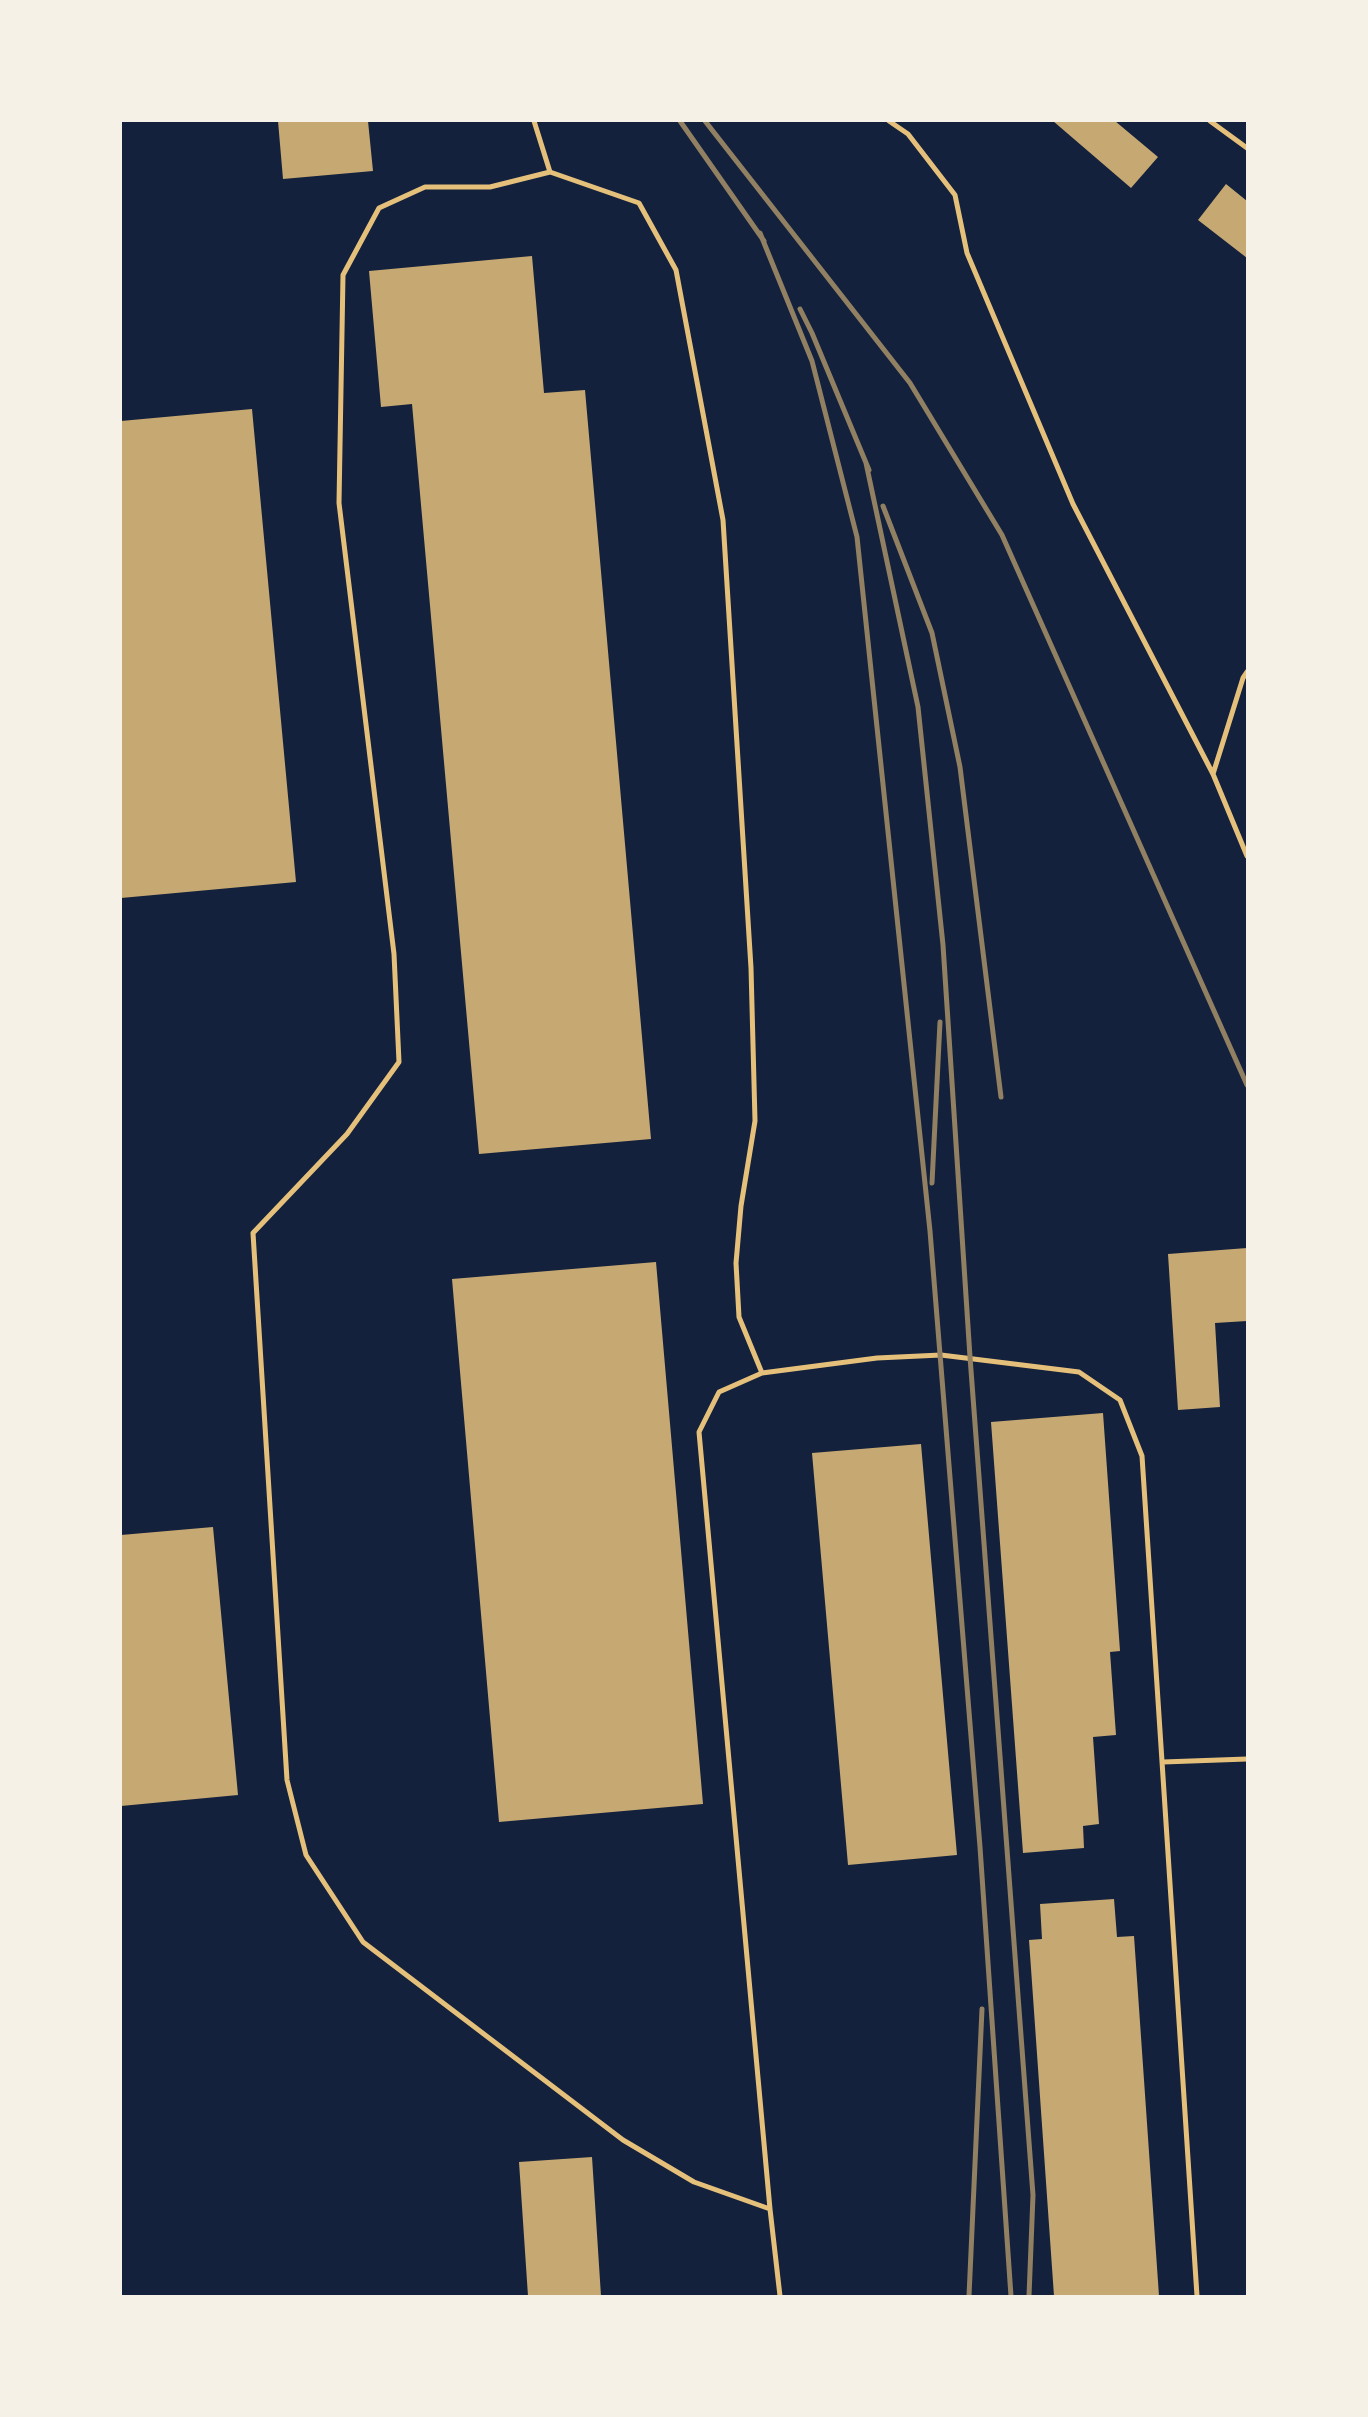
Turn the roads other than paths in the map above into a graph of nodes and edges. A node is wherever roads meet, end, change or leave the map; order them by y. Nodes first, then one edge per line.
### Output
1 (534, 121) edge
2 (889, 121) edge
3 (1210, 121) edge
4 (1247, 148) edge
5 (550, 172) junction
6 (1247, 672) edge
7 (1213, 774) junction
8 (1247, 856) edge
9 (762, 1373) junction
10 (1247, 1759) edge
11 (1163, 1762) junction
12 (770, 2209) junction
13 (780, 2296) edge
14 (1197, 2296) edge

1 - 5 lane
2 - 7 lane
3 - 4 lane
5 - 9 lane
5 - 12 lane
6 - 7 lane
7 - 8 lane
9 - 11 lane
9 - 12 lane
10 - 11 lane
11 - 14 lane
12 - 13 lane

